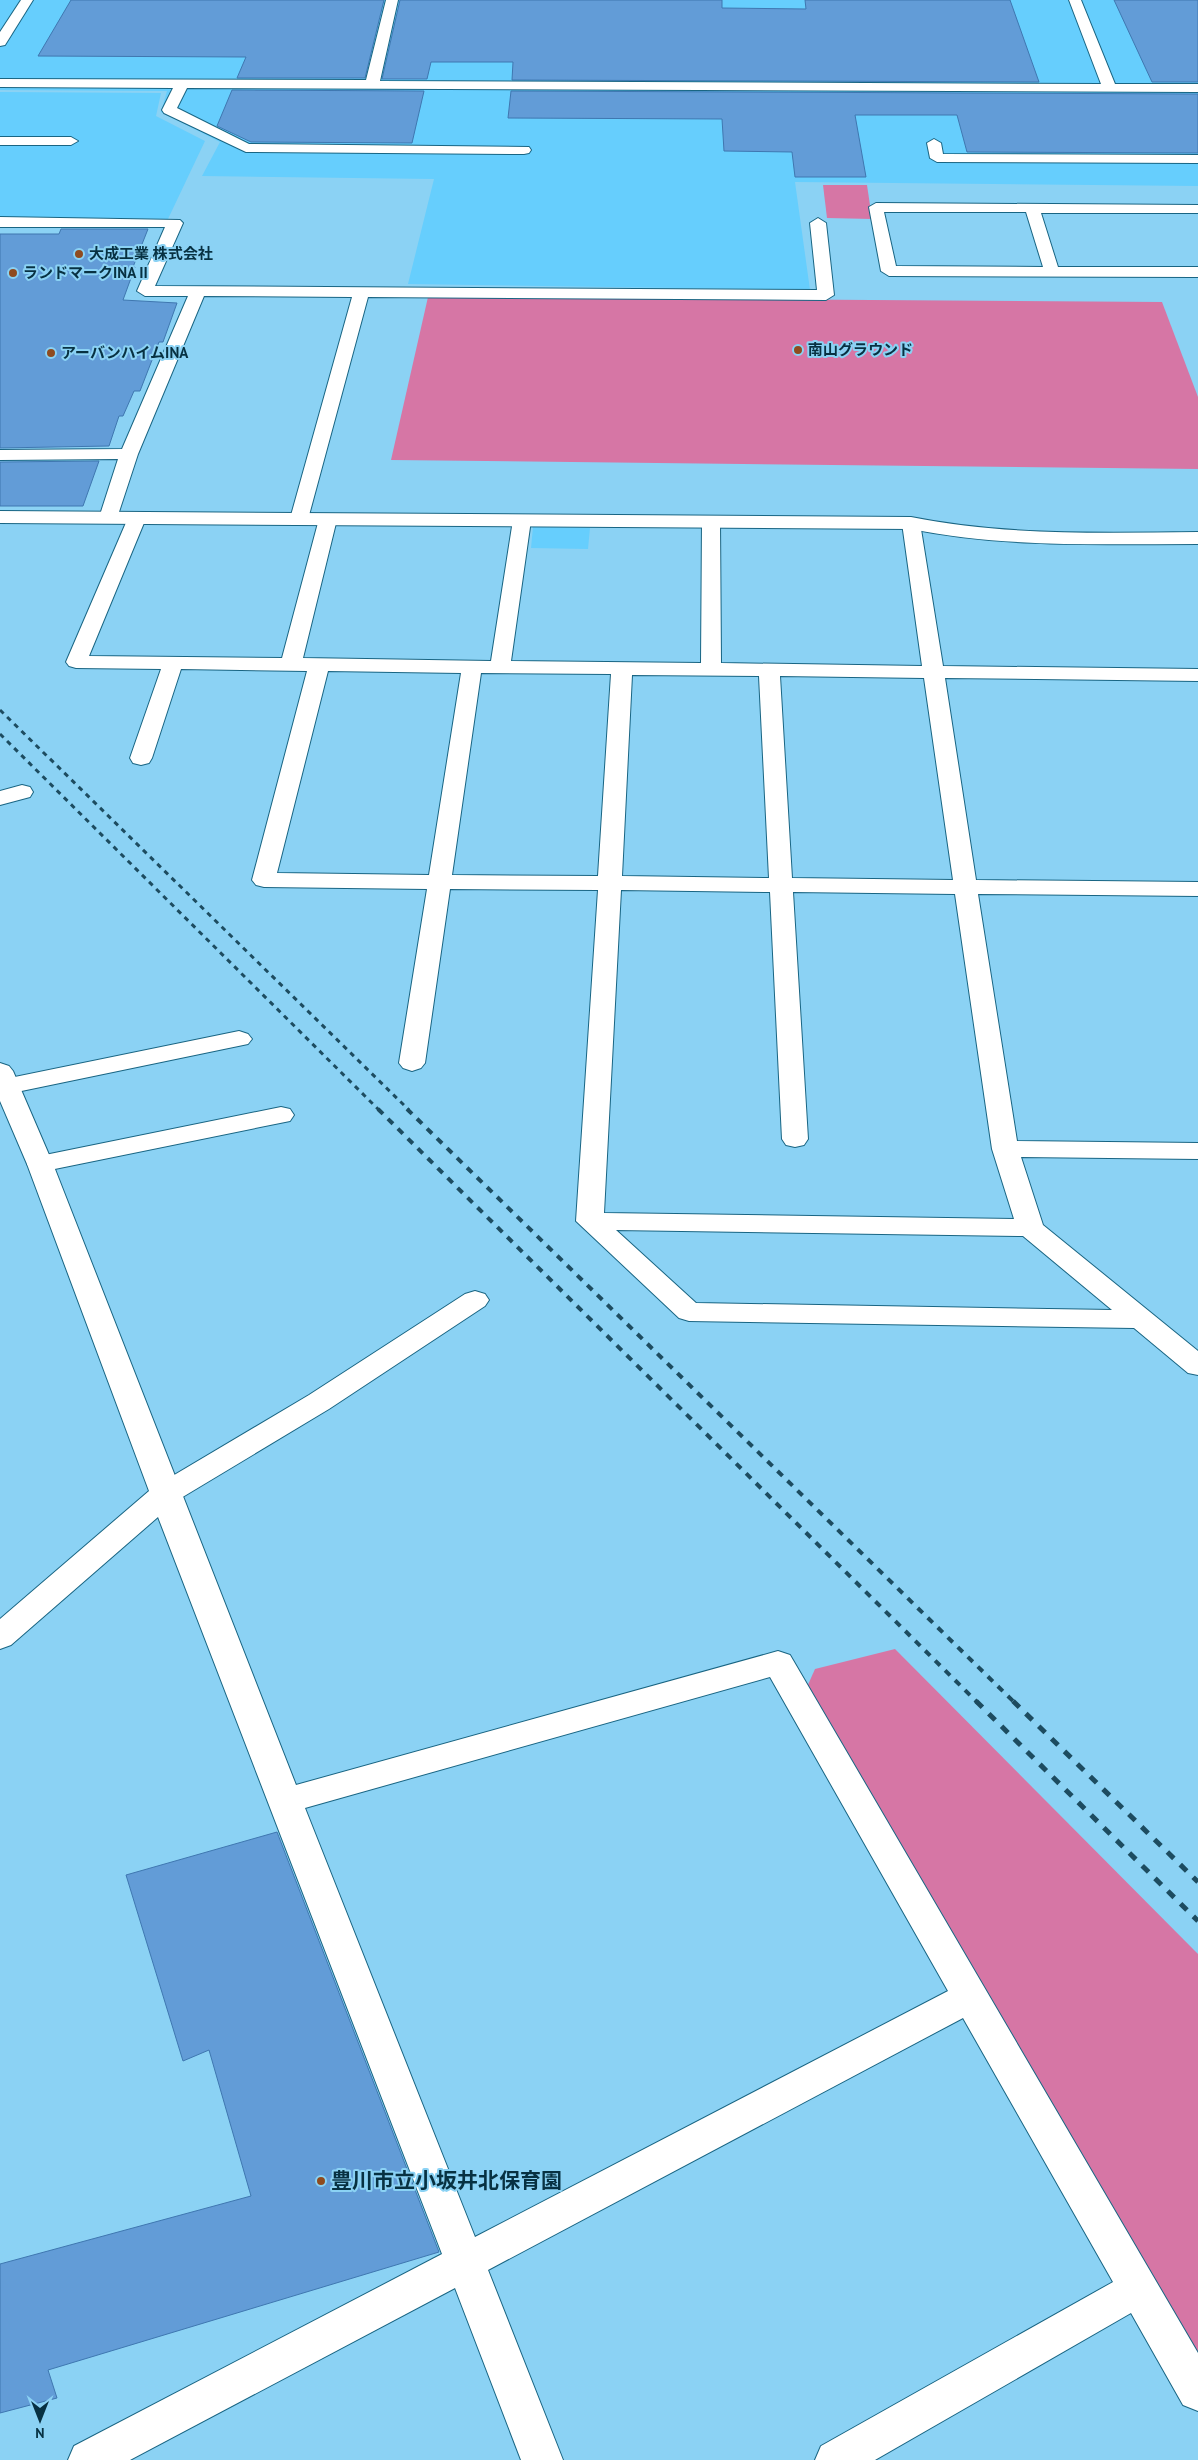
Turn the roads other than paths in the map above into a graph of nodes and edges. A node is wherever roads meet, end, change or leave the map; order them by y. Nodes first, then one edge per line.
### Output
1 (27, 0) edge
2 (392, 0) edge
3 (1075, 0) edge
4 (0, 42) edge
5 (0, 71) edge
6 (0, 83) edge
7 (15, 83) junction
8 (182, 84) junction
9 (372, 84) junction
10 (1110, 88) junction
11 (1198, 88) edge
12 (0, 141) edge
13 (71, 141) dead end
14 (934, 143) dead end
15 (524, 150) dead end
16 (1198, 159) edge
17 (1189, 195) dead end
18 (1032, 208) junction
19 (1197, 212) edge
20 (0, 222) edge
21 (818, 223) dead end
22 (1052, 272) junction
23 (1198, 272) edge
24 (198, 291) junction
25 (361, 292) junction
26 (129, 454) junction
27 (0, 455) edge
28 (0, 517) edge
29 (108, 518) junction
30 (137, 518) junction
31 (299, 519) junction
32 (328, 519) junction
33 (522, 520) junction
34 (712, 522) junction
35 (911, 523) junction
36 (1198, 538) edge
37 (173, 663) junction
38 (291, 665) junction
39 (318, 665) junction
40 (472, 667) junction
41 (500, 668) junction
42 (622, 669) junction
43 (711, 670) junction
44 (769, 671) junction
45 (934, 673) junction
46 (1198, 675) edge
47 (141, 758) dead end
48 (22, 792) dead end
49 (0, 798) edge
50 (440, 882) junction
51 (610, 884) junction
52 (781, 886) junction
53 (966, 888) junction
54 (1198, 888) edge
55 (240, 1039) dead end
56 (412, 1062) dead end
57 (3, 1078) edge
58 (281, 1114) dead end
59 (795, 1139) dead end
60 (1005, 1149) junction
61 (1198, 1151) edge
62 (40, 1164) junction
63 (590, 1221) junction
64 (1030, 1228) junction
65 (475, 1300) dead end
66 (1141, 1319) junction
67 (1198, 1366) edge
68 (165, 1494) junction
69 (0, 1637) edge
70 (285, 1802) junction
71 (969, 1997) junction
72 (466, 2262) junction
73 (1137, 2289) junction
74 (1198, 2392) edge
75 (89, 2460) edge
76 (542, 2460) edge
77 (836, 2460) edge

1 - 4 street
2 - 9 street
3 - 10 street
5 - 7 street
6 - 7 street
7 - 8 street
8 - 9 street
8 - 15 street
9 - 10 street
10 - 11 street
12 - 13 street
14 - 16 street
17 - 19 street
18 - 19 street
18 - 22 street
18 - 22 street
20 - 24 street
21 - 25 street
22 - 23 street
24 - 25 street
24 - 26 street
25 - 31 street
26 - 27 street
26 - 29 street
28 - 29 street
29 - 30 street
30 - 31 street
30 - 37 street
31 - 32 street
32 - 33 street
32 - 38 street
33 - 34 street
33 - 41 street
34 - 35 street
34 - 43 street
35 - 36 street
35 - 45 street
37 - 38 street
37 - 47 street
38 - 39 street
39 - 40 street
39 - 50 street
40 - 41 street
40 - 50 street
41 - 42 street
42 - 43 street
42 - 51 street
43 - 44 street
44 - 45 street
44 - 52 street
45 - 46 street
45 - 53 street
48 - 49 street
50 - 51 street
50 - 56 street
51 - 52 street
51 - 63 street
52 - 53 street
52 - 59 street
53 - 54 street
53 - 60 street
55 - 57 street
57 - 62 street
58 - 62 street
60 - 61 street
60 - 64 street
62 - 68 street
63 - 64 street
63 - 66 street
64 - 66 street
65 - 68 street
66 - 67 street
68 - 69 street
68 - 70 street
70 - 71 street
70 - 72 street
71 - 72 street
71 - 73 street
72 - 75 street
72 - 76 street
73 - 74 street
73 - 77 street

